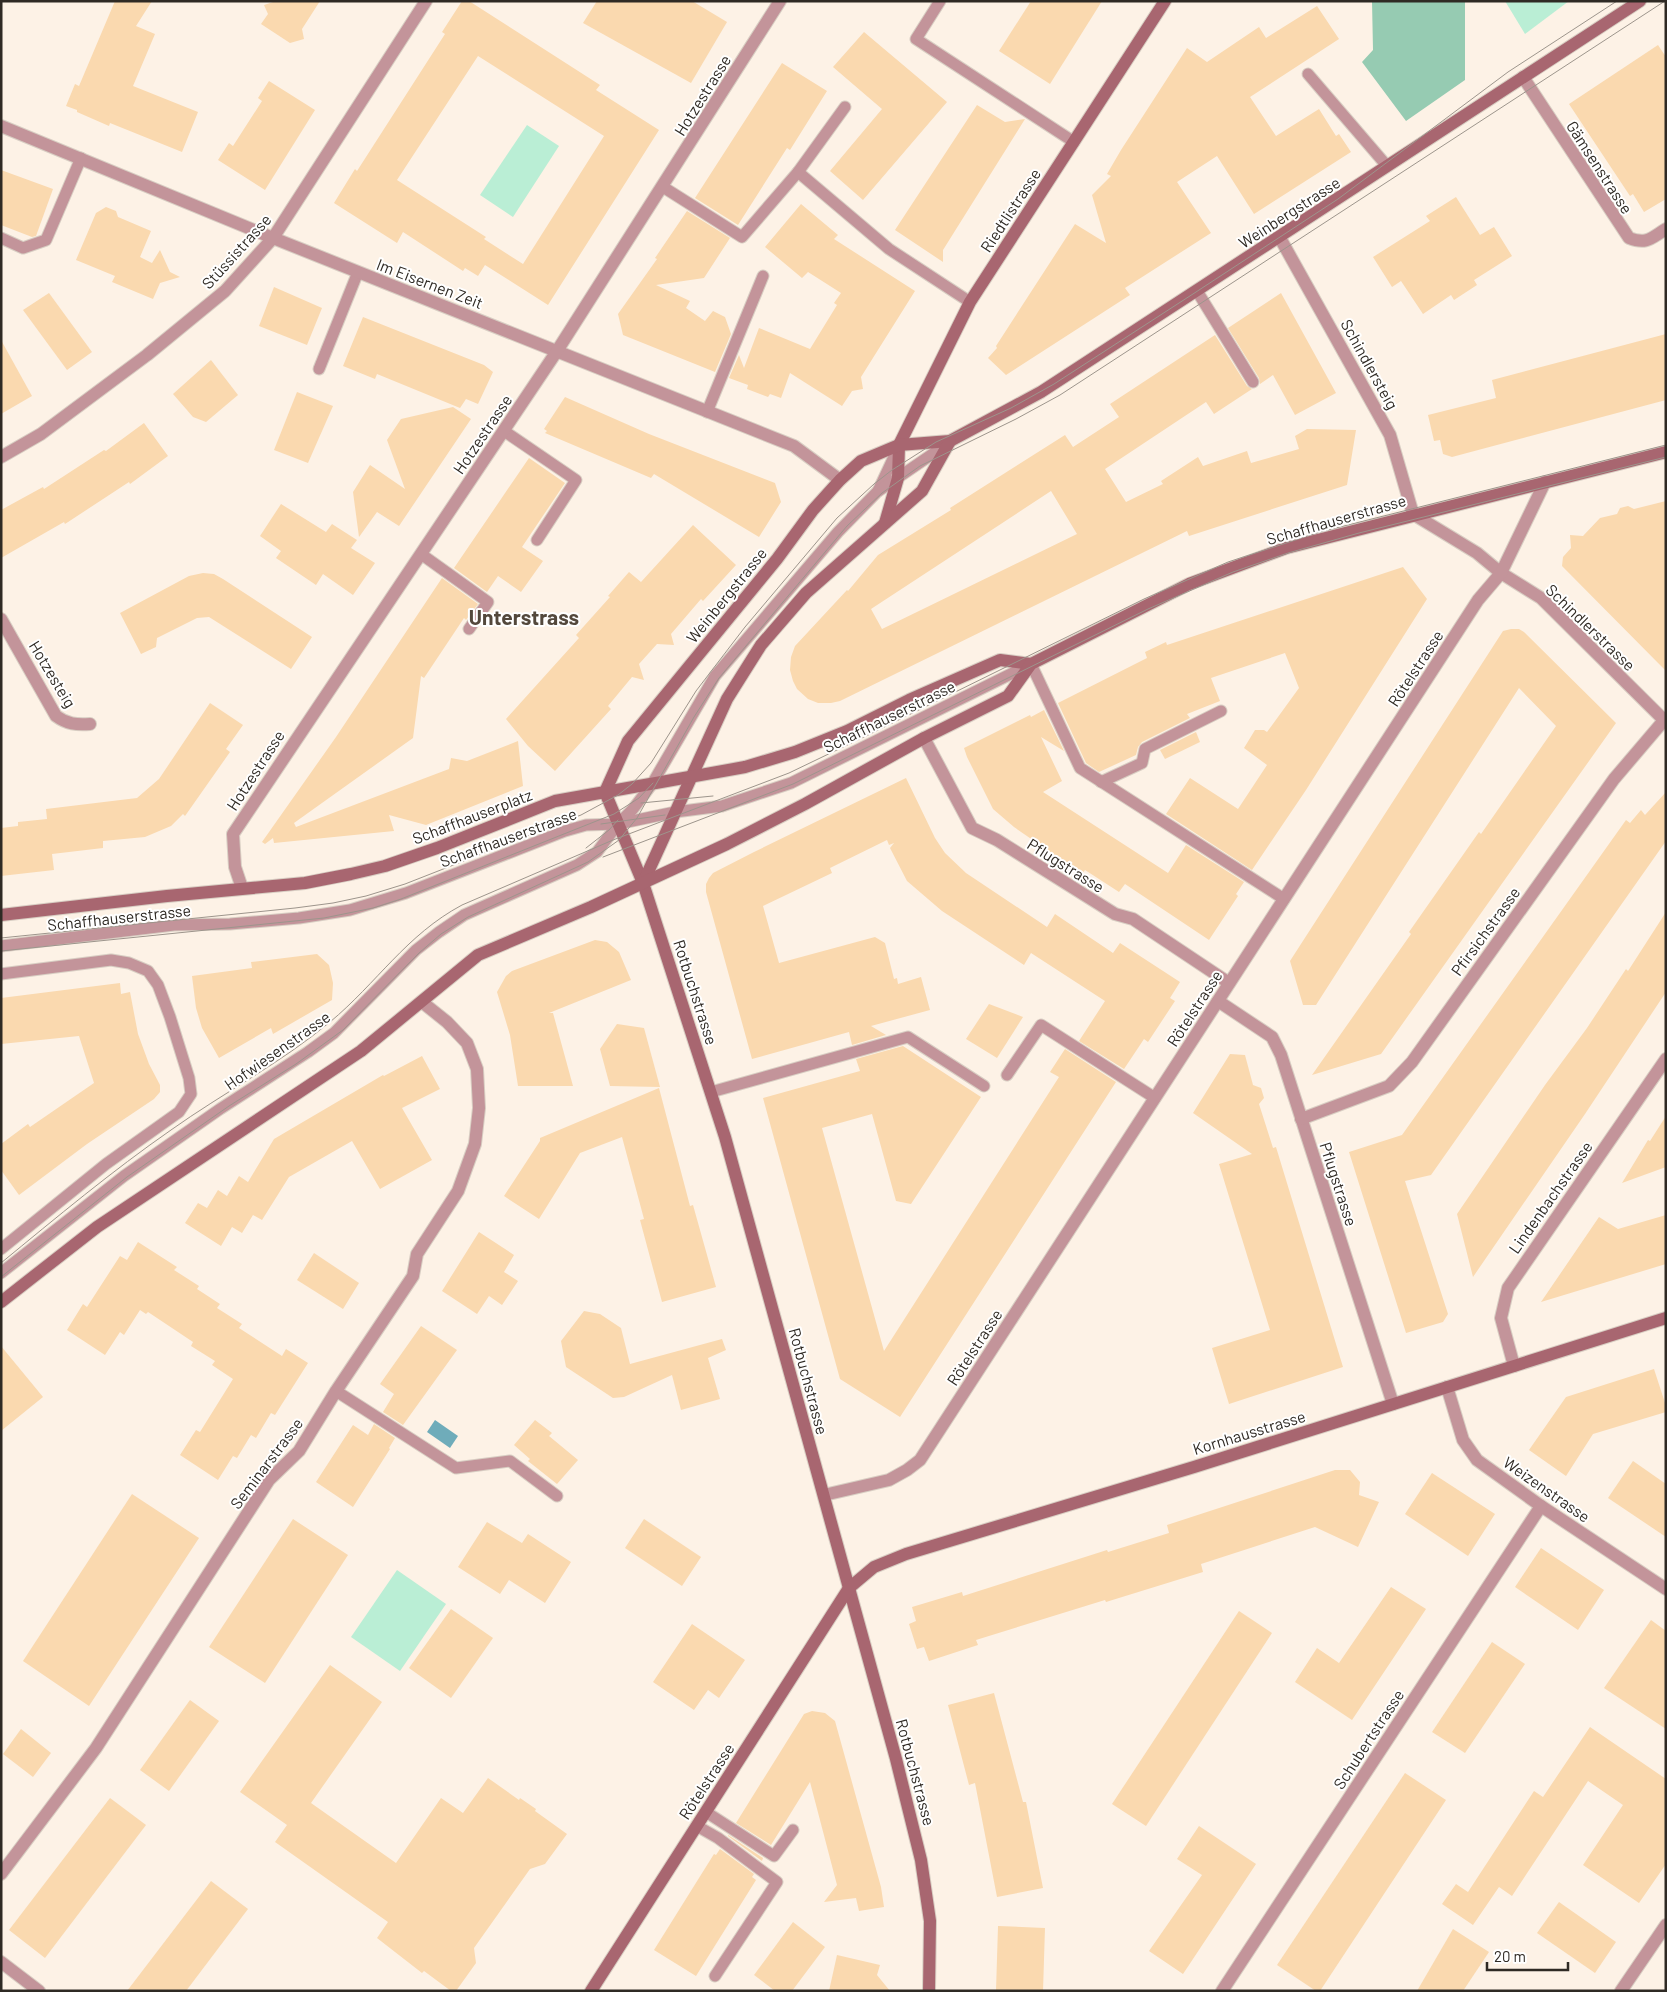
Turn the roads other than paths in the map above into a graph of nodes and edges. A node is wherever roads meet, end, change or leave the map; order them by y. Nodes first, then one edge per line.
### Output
1 (426, 1) edge
2 (780, 1) edge
3 (940, 1) edge
4 (1165, 1) edge
5 (1640, 1) edge
6 (1308, 74) dead end
7 (1523, 77) junction
8 (845, 107) dead end
9 (1, 126) edge
10 (1074, 142) junction
11 (81, 158) junction
12 (1387, 166) junction
13 (798, 172) junction
14 (663, 187) junction
15 (1666, 229) edge
16 (1, 238) edge
17 (273, 238) junction
18 (1280, 238) junction
19 (358, 272) junction
20 (763, 276) dead end
21 (1197, 291) junction
22 (970, 302) junction
23 (557, 351) junction
24 (319, 369) dead end
25 (1253, 382) dead end
26 (707, 412) junction
27 (504, 431) junction
28 (950, 441) junction
29 (899, 445) junction
30 (1666, 452) edge
31 (1, 457) edge
32 (898, 478) junction
33 (840, 480) junction
34 (1545, 482) junction
35 (877, 492) junction
36 (1413, 514) junction
37 (885, 523) junction
38 (537, 540) dead end
39 (420, 554) junction
40 (1501, 573) junction
41 (1, 619) edge
42 (469, 629) dead end
43 (1031, 664) junction
44 (1221, 711) dead end
45 (1665, 720) edge
46 (90, 724) dead end
47 (924, 738) junction
48 (691, 776) junction
49 (1101, 782) junction
50 (652, 784) junction
51 (605, 792) junction
52 (675, 812) junction
53 (618, 824) junction
54 (351, 874) joint
55 (642, 883) junction
56 (242, 888) junction
57 (1284, 899) junction
58 (1, 915) edge
59 (1, 946) edge
60 (1, 974) edge
61 (1229, 983) junction
62 (1218, 1001) junction
63 (422, 1002) junction
64 (1666, 1059) edge
65 (1007, 1074) dead end
66 (984, 1086) dead end
67 (711, 1092) junction
68 (1155, 1098) junction
69 (1301, 1119) junction
70 (1, 1249) edge
71 (1, 1273) edge
72 (1, 1302) edge
73 (1666, 1318) edge
74 (1514, 1366) junction
75 (1447, 1387) junction
76 (336, 1391) junction
77 (1393, 1404) junction
78 (824, 1495) junction
79 (557, 1496) dead end
80 (1541, 1506) junction
81 (849, 1588) junction
82 (1666, 1589) edge
83 (706, 1812) junction
84 (697, 1826) junction
85 (792, 1830) dead end
86 (1, 1874) edge
87 (1666, 1925) edge
88 (1, 1962) edge
89 (715, 1976) dead end
90 (39, 1991) edge
91 (590, 1991) edge
92 (929, 1991) edge
93 (1222, 1991) edge
94 (1621, 1991) edge

1 - 17 street, Stüssistrasse
2 - 14 street, Hotzestrasse
3 - 10 lane
4 - 10 street, Riedtlistrasse
5 - 7 street, Weinbergstrasse
6 - 12 lane
7 - 12 street, Weinbergstrasse
7 - 15 street, Gämsenstrasse
8 - 13 lane
9 - 11 street, Im Eisernen Zeit
10 - 22 street, Riedtlistrasse
11 - 16 lane
11 - 17 street, Im Eisernen Zeit
12 - 18 street, Weinbergstrasse
13 - 14 lane
13 - 22 lane
14 - 23 street, Hotzestrasse
17 - 19 street, Im Eisernen Zeit
17 - 31 street, Stüssistrasse
18 - 21 street, Weinbergstrasse
18 - 36 street, Schindlersteig
19 - 23 street, Im Eisernen Zeit
19 - 24 lane
20 - 26 lane
21 - 25 lane
21 - 28 street, Weinbergstrasse
22 - 29 street, Riedtlistrasse
23 - 26 street, Im Eisernen Zeit
23 - 27 street, Hotzestrasse
26 - 33 street, Im Eisernen Zeit
27 - 38 lane
27 - 39 street, Hotzestrasse
28 - 29 street, Weinbergstrasse
28 - 32 lane, Weinbergstrasse
28 - 37 street
29 - 32 street
29 - 33 street, Weinbergstrasse
29 - 35 lane
30 - 34 street, Schaffhauserstrasse
32 - 35 lane, Weinbergstrasse
32 - 37 street
33 - 51 street, Weinbergstrasse
34 - 36 street, Schaffhauserstrasse
34 - 40 street, Rötelstrasse
35 - 50 lane, Weinbergstrasse
36 - 40 street, Schindlerstrasse
36 - 43 street, Schaffhauserstrasse
37 - 48 street
39 - 42 lane
39 - 56 street, Hotzestrasse
40 - 45 street, Schindlerstrasse
40 - 57 street, Rötelstrasse
41 - 46 street, Hotzesteig
43 - 47 street, Schaffhauserstrasse
43 - 48 street, Schaffhauserstrasse
43 - 49 lane
43 - 52 lane, Schaffhauserstrasse
44 - 49 lane
45 - 69 street, Pfirsichstrasse
47 - 55 street, Schaffhauserstrasse
47 - 61 street, Pflugstrasse
48 - 50 street, Schaffhauserstrasse
48 - 52 street
49 - 57 lane
50 - 51 street, Schaffhauserstrasse
50 - 53 lane, Weinbergstrasse
51 - 53 street, Rotbuchstrasse
51 - 54 street, Schaffhauserplatz
52 - 53 lane, Schaffhauserstrasse
52 - 55 street
53 - 55 street, Rotbuchstrasse
53 - 59 lane, Schaffhauserstrasse
53 - 71 lane, Hofwiesenstrasse
54 - 56 street, Schaffhauserstrasse
55 - 63 street
55 - 67 street, Rotbuchstrasse
56 - 58 street, Schaffhauserstrasse
57 - 61 street, Rötelstrasse
60 - 70 lane
61 - 62 street, Rötelstrasse
62 - 68 street, Rötelstrasse
62 - 69 street, Pflugstrasse
63 - 72 street
63 - 76 street, Seminarstrasse
64 - 74 street, Lindenbachstrasse
65 - 68 lane
66 - 67 lane
67 - 78 street, Rotbuchstrasse
68 - 78 street, Rötelstrasse
69 - 77 street, Pflugstrasse
73 - 74 street, Kornhausstrasse
74 - 75 street, Kornhausstrasse
75 - 77 street, Kornhausstrasse
75 - 80 street, Weizenstrasse
76 - 79 lane
76 - 86 street, Seminarstrasse
77 - 81 street, Kornhausstrasse
78 - 81 street, Rotbuchstrasse
80 - 82 street, Weizenstrasse
80 - 93 street, Schubertstrasse
81 - 83 street, Rötelstrasse
81 - 92 street, Rotbuchstrasse
83 - 84 street, Rötelstrasse
83 - 85 lane
84 - 89 lane
84 - 91 street, Rötelstrasse
87 - 94 street
88 - 90 street

